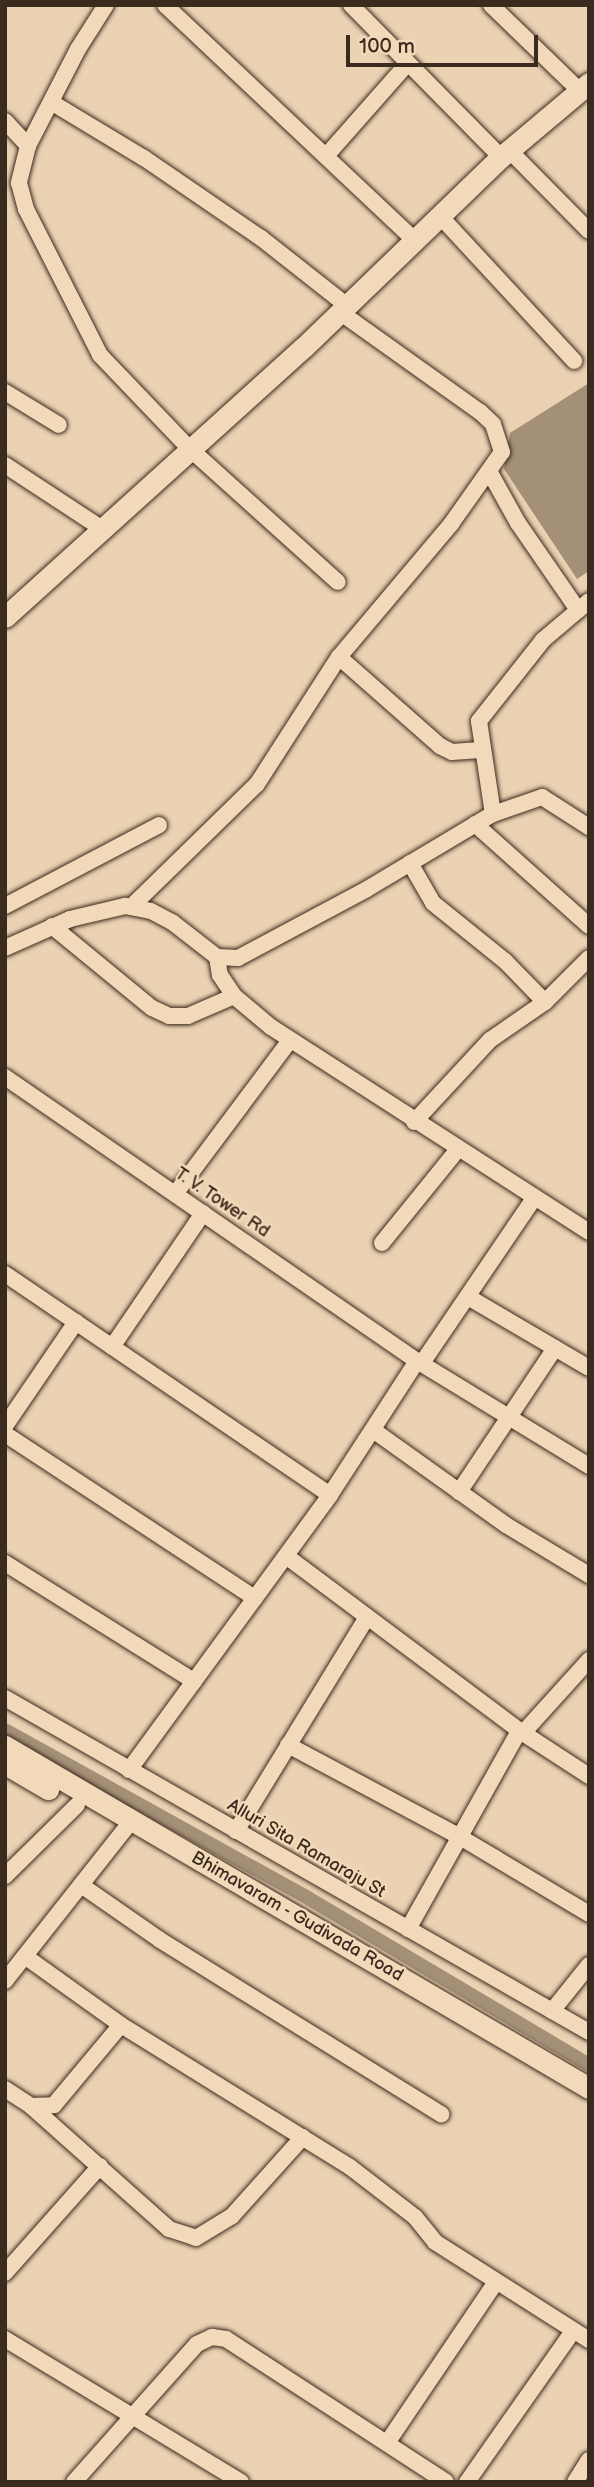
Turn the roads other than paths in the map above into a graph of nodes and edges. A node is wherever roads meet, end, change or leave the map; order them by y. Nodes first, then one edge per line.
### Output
1 (106, 5) edge
2 (165, 5) edge
3 (351, 5) edge
4 (491, 5) edge
5 (407, 64) junction
6 (584, 87) edge
7 (51, 102) junction
8 (5, 121) edge
9 (28, 146) junction
10 (505, 154) junction
11 (326, 156) junction
12 (12, 186) edge
13 (439, 215) junction
14 (589, 231) edge
15 (413, 239) junction
16 (343, 309) junction
17 (574, 361) dead end
18 (5, 392) edge
19 (60, 425) dead end
20 (189, 448) junction
21 (5, 466) edge
22 (489, 471) junction
23 (101, 528) junction
24 (338, 582) dead end
25 (583, 606) edge
26 (5, 617) edge
27 (339, 657) junction
28 (480, 750) junction
29 (493, 814) junction
30 (475, 824) junction
31 (159, 825) dead end
32 (589, 827) edge
33 (410, 863) junction
34 (5, 906) edge
35 (131, 907) junction
36 (52, 926) junction
37 (589, 926) edge
38 (5, 948) edge
39 (217, 957) junction
40 (589, 958) edge
41 (234, 996) junction
42 (545, 1002) junction
43 (290, 1040) junction
44 (5, 1077) edge
45 (414, 1122) junction
46 (458, 1149) junction
47 (175, 1194) junction
48 (534, 1198) junction
49 (203, 1213) junction
50 (589, 1232) edge
51 (382, 1243) dead end
52 (5, 1274) edge
53 (468, 1297) junction
54 (76, 1322) junction
55 (112, 1347) junction
56 (555, 1348) junction
57 (420, 1362) junction
58 (589, 1368) edge
59 (511, 1418) junction
60 (5, 1426) edge
61 (373, 1430) junction
62 (5, 1434) edge
63 (589, 1465) edge
64 (459, 1492) junction
65 (330, 1495) junction
66 (286, 1556) junction
67 (5, 1563) edge
68 (589, 1575) edge
69 (255, 1598) junction
70 (367, 1617) junction
71 (589, 1660) edge
72 (194, 1681) junction
73 (5, 1698) edge
74 (521, 1732) junction
75 (288, 1745) junction
76 (5, 1746) edge
77 (5, 1764) edge
78 (129, 1770) junction
79 (589, 1776) edge
80 (77, 1805) junction
81 (129, 1826) junction
82 (236, 1831) junction
83 (460, 1837) junction
84 (5, 1876) edge
85 (81, 1885) junction
86 (589, 1914) edge
87 (408, 1928) junction
88 (26, 1956) junction
89 (589, 1965) edge
90 (5, 1981) edge
91 (552, 2011) junction
92 (457, 2018) junction
93 (121, 2025) junction
94 (589, 2032) edge
95 (589, 2088) edge
96 (5, 2089) edge
97 (589, 2103) edge
98 (31, 2106) junction
99 (441, 2114) dead end
100 (303, 2137) junction
101 (100, 2166) junction
102 (5, 2273) edge
103 (496, 2282) junction
104 (573, 2331) junction
105 (5, 2339) edge
106 (589, 2340) edge
107 (133, 2414) junction
108 (387, 2443) junction
109 (74, 2482) edge
110 (241, 2482) edge
111 (446, 2482) edge
112 (467, 2482) edge

1 - 7 street
2 - 11 street
3 - 5 street
4 - 6 street
5 - 10 street
5 - 11 street
6 - 10 main road
7 - 9 street
7 - 16 street
8 - 9 street
9 - 12 street
10 - 13 main road
10 - 14 street
11 - 15 street
12 - 20 street
13 - 15 main road
13 - 17 street
15 - 16 main road
16 - 20 main road
16 - 22 street
18 - 19 street
20 - 23 main road
20 - 24 street
21 - 23 street
22 - 25 street
22 - 27 street
23 - 26 main road
25 - 28 street
27 - 28 street
27 - 35 street
28 - 29 street
29 - 30 street
29 - 32 street
30 - 33 street
30 - 37 street
31 - 34 street
33 - 39 street
33 - 42 street
35 - 36 street
35 - 39 street
36 - 38 street
36 - 41 street
39 - 41 street
40 - 42 street
41 - 43 street
42 - 45 street
43 - 45 street
43 - 47 street
44 - 47 street, T. V. Tower Rd
45 - 46 street
46 - 48 street
46 - 51 street
47 - 49 street, T. V. Tower Rd
48 - 50 street
48 - 53 street
49 - 55 street
49 - 57 street, T. V. Tower Rd
52 - 54 street
53 - 56 street
53 - 57 street
54 - 55 street
54 - 60 street
55 - 65 street
56 - 58 street
56 - 59 street
57 - 59 street, T. V. Tower Rd
57 - 61 street
59 - 63 street, T. V. Tower Rd
59 - 64 street
61 - 64 street
61 - 65 street
62 - 69 street
64 - 68 street
65 - 66 street
66 - 69 street
66 - 70 street
67 - 72 street
69 - 72 street
70 - 74 street
70 - 75 street
71 - 74 street
72 - 78 street
73 - 78 street, Alluri Sita Ramaraju St
74 - 79 street
74 - 83 street
75 - 82 street
75 - 83 street
76 - 81 main road
77 - 80 main road, Bhimavaram - Gudivada Road
78 - 82 street, Alluri Sita Ramaraju St
80 - 81 main road, Bhimavaram - Gudivada Road
80 - 84 street
81 - 85 street
81 - 92 main road, Bhimavaram - Gudivada Road
82 - 87 street, Alluri Sita Ramaraju St
83 - 86 street
83 - 87 street
85 - 88 street
85 - 99 street
87 - 91 street, Alluri Sita Ramaraju St
88 - 90 street
88 - 93 street
89 - 91 street
91 - 94 street, Alluri Sita Ramaraju St
92 - 95 main road
92 - 97 main road, Bhimavaram - Gudivada Road
93 - 98 street
93 - 100 street
96 - 98 street
98 - 101 street
100 - 101 street
100 - 103 street
101 - 102 street
103 - 104 street
103 - 108 street
104 - 106 street
104 - 112 street
105 - 107 street
107 - 108 street
107 - 109 street
107 - 110 street
108 - 111 street

